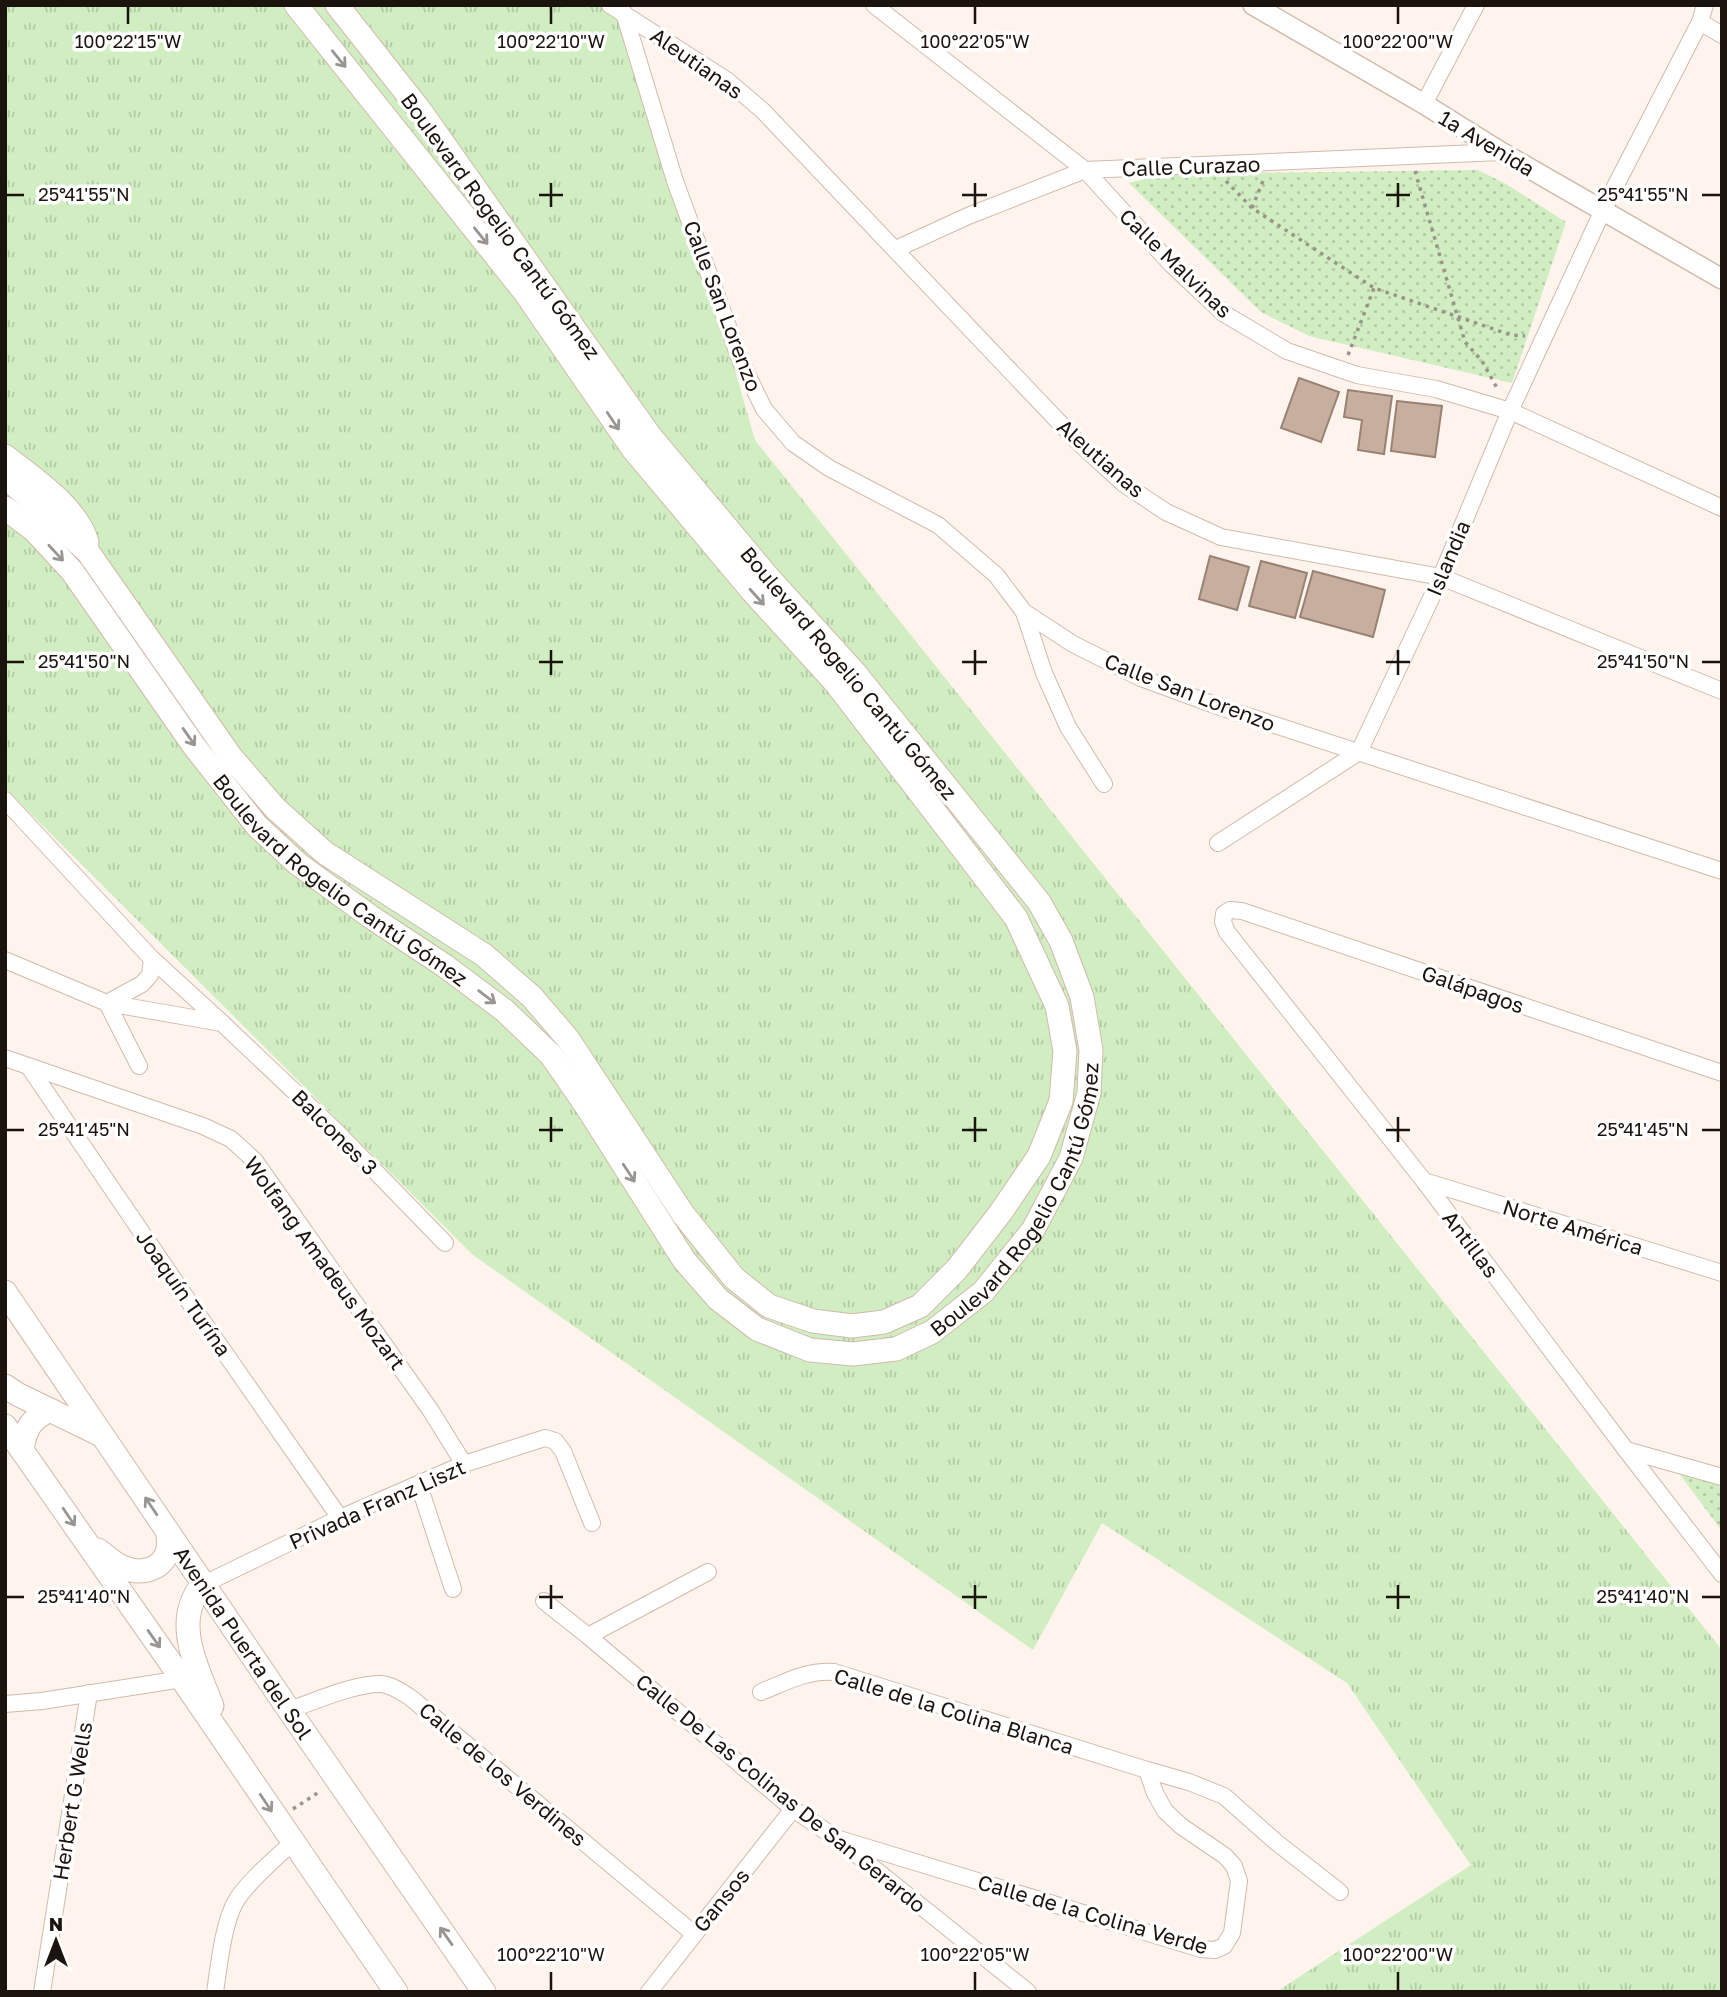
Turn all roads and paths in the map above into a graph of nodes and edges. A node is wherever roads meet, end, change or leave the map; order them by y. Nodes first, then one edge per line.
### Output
1 (296, 5) edge
2 (337, 5) edge
3 (874, 5) edge
4 (1254, 5) edge
5 (1476, 5) edge
6 (1705, 5) edge
7 (617, 9) edge
8 (1699, 22) junction
9 (1722, 35) edge
10 (1424, 104) junction
11 (1501, 152) junction
12 (1270, 162) junction
13 (1210, 165) junction
14 (1085, 170) junction
15 (1419, 186) dead end
16 (1252, 208) junction
17 (1603, 210) junction
18 (896, 249) junction
19 (1722, 279) edge
20 (1374, 288) junction
21 (1458, 318) junction
22 (1545, 337) junction
23 (1342, 370) junction
24 (1510, 411) junction
25 (5, 456) edge
26 (5, 476) edge
27 (5, 508) edge
28 (1722, 508) edge
29 (88, 552) junction
30 (1441, 577) junction
31 (1024, 612) junction
32 (1722, 691) edge
33 (1359, 752) junction
34 (1104, 784) dead end
35 (5, 800) edge
36 (1218, 843) dead end
37 (1722, 871) edge
38 (1224, 914) joint
39 (152, 959) junction
40 (5, 960) edge
41 (107, 1003) junction
42 (222, 1023) junction
43 (5, 1058) edge
44 (139, 1066) dead end
45 (29, 1067) junction
46 (1722, 1073) edge
47 (1424, 1181) junction
48 (445, 1242) dead end
49 (1722, 1273) edge
50 (5, 1292) edge
51 (5, 1386) edge
52 (50, 1410) junction
53 (5, 1426) edge
54 (104, 1437) junction
55 (22, 1450) junction
56 (1626, 1450) junction
57 (464, 1464) junction
58 (1722, 1477) edge
59 (419, 1485) junction
60 (340, 1518) junction
61 (592, 1523) dead end
62 (169, 1532) junction
63 (87, 1543) junction
64 (708, 1572) dead end
65 (1722, 1574) edge
66 (204, 1584) junction
67 (453, 1589) dead end
68 (544, 1601) dead end
69 (588, 1636) junction
70 (183, 1679) junction
71 (761, 1692) dead end
72 (89, 1693) junction
73 (5, 1704) edge
74 (289, 1710) junction
75 (228, 1747) junction
76 (1147, 1770) junction
77 (337, 1780) junction
78 (793, 1809) junction
79 (277, 1819) junction
80 (835, 1838) junction
81 (293, 1842) junction
82 (1340, 1892) dead end
83 (694, 1934) junction
84 (1020, 1989) edge
85 (41, 1992) edge
86 (215, 1992) edge
87 (396, 1992) edge
88 (484, 1992) edge
89 (649, 1992) edge

1 -> 29 main road, Boulevard Rogelio Cantú Gómez
27 -> 2 main road, Boulevard Rogelio Cantú Gómez
3 - 14 street, Calle Malvinas
4 - 10 street, 1a Avenida
5 - 10 street
6 - 8 street, Islandia
7 - 18 street, Aleutianas
7 - 31 street, Calle San Lorenzo
8 - 9 street
8 - 17 street, Islandia
10 - 11 street, 1a Avenida
11 - 12 street, Calle Curazao
11 - 17 street, 1a Avenida
12 - 13 street, Calle Curazao
12 - 16 path
13 - 14 street, Calle Curazao
13 - 16 path
14 - 18 street, Calle Curazao
14 - 23 street, Calle Malvinas
15 - 21 path
16 - 20 path
17 - 19 street, 1a Avenida
17 - 22 street, Islandia
18 - 30 street, Aleutianas
20 - 21 path
20 - 23 path
21 - 22 path
21 - 24 path
22 - 24 street, Islandia
23 - 24 street, Calle Malvinas
24 - 28 street, Calle Malvinas
24 - 30 street, Islandia
25 - 29 main road
26 - 29 main road, Boulevard Rogelio Cantú Gómez
30 - 32 street, Aleutianas
30 - 33 street, Islandia
31 - 33 street, Calle San Lorenzo
31 - 34 street
33 - 36 street
33 - 37 street, Calle San Lorenzo
35 - 39 street, Balcones 3
38 - 46 street, Galápagos
38 - 47 street, Antillas
39 - 41 street
39 - 42 street, Balcones 3
40 - 41 street
41 - 42 street
41 - 44 street
42 - 48 street, Balcones 3
43 - 45 street, Wolfang Amadeus Mozart
45 - 57 street, Wolfang Amadeus Mozart
45 - 60 street, Joaquín Turína
47 - 49 street, Norte América
47 - 56 street, Antillas
50 - 54 main road, Avenida Puerta del Sol
51 - 52 main road
52 - 54 main road
52 - 55 main road
53 - 55 main road
62 -> 54 main road, Avenida Puerta del Sol
55 -> 63 main road
56 - 58 street
56 - 65 street, Antillas
57 - 59 street, Privada Franz Liszt
57 - 61 street, Privada Franz Liszt
59 - 60 street, Privada Franz Liszt
59 - 67 street
60 - 66 street, Privada Franz Liszt
62 - 63 main road
62 - 66 main road, Avenida Puerta del Sol
63 -> 70 main road
64 - 69 street
66 - 74 main road, Avenida Puerta del Sol
66 - 75 main road
68 - 69 street, Calle De Las Colinas De San Gerardo
69 - 78 street, Calle De Las Colinas De San Gerardo
70 - 72 street
70 - 75 main road
71 - 76 street, Calle de la Colina Blanca
72 - 73 street
72 - 85 street, Herbert G Wells
74 - 77 main road, Avenida Puerta del Sol
74 - 83 street, Calle de los Verdines
75 -> 79 main road
76 - 80 street, Calle de la Colina Verde
76 - 82 street, Calle de la Colina Blanca
77 - 79 path
88 -> 77 main road, Avenida Puerta del Sol
78 - 80 street, Calle De Las Colinas De San Gerardo
78 - 83 street, Gansos
79 - 81 main road
80 - 84 street, Calle De Las Colinas De San Gerardo
81 - 86 street
81 - 87 main road
83 - 89 street, Gansos

